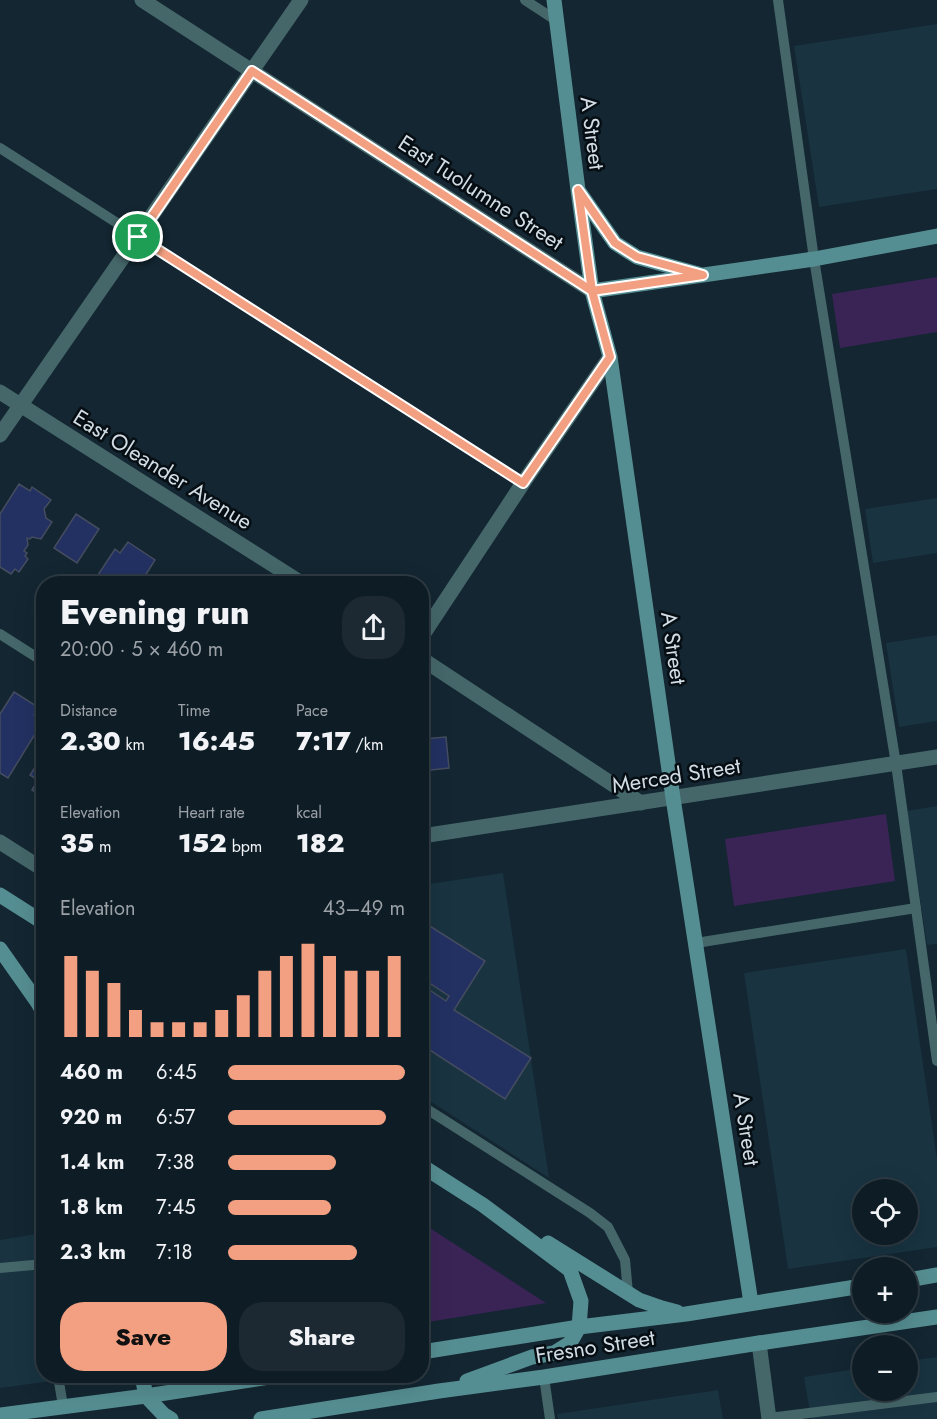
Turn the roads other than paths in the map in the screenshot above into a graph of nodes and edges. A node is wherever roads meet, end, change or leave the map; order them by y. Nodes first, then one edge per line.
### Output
1 (142, 0) edge
2 (301, 0) edge
3 (525, 0) edge
4 (554, 0) edge
5 (777, 0) edge
6 (557, 21) junction
7 (252, 71) junction
8 (0, 148) edge
9 (578, 190) junction
10 (138, 237) junction
11 (937, 237) edge
12 (814, 259) junction
13 (703, 275) junction
14 (592, 291) junction
15 (610, 357) junction
16 (0, 392) edge
17 (21, 405) junction
18 (0, 435) edge
19 (523, 483) junction
20 (290, 576) edge
21 (429, 625) edge
22 (0, 634) edge
23 (36, 657) edge
24 (429, 664) edge
25 (937, 757) edge
26 (896, 764) junction
27 (673, 798) junction
28 (641, 804) junction
29 (429, 835) edge
30 (0, 842) edge
31 (36, 865) edge
32 (0, 895) edge
33 (916, 908) junction
34 (36, 918) edge
35 (696, 943) junction
36 (0, 949) edge
37 (36, 1000) edge
38 (937, 1061) edge
39 (429, 1110) edge
40 (429, 1170) edge
41 (483, 1205) junction
42 (36, 1265) edge
43 (0, 1268) edge
44 (937, 1275) edge
45 (918, 1278) edge
46 (852, 1288) edge
47 (628, 1293) junction
48 (751, 1303) junction
49 (686, 1314) junction
50 (937, 1317) edge
51 (579, 1328) junction
52 (759, 1342) junction
53 (429, 1351) edge
54 (544, 1377) junction
55 (59, 1383) edge
56 (143, 1383) edge
57 (230, 1383) edge
58 (439, 1391) junction
59 (146, 1396) junction
60 (937, 1397) edge
61 (63, 1406) junction
62 (328, 1414) edge
63 (0, 1415) edge
64 (769, 1418) edge
65 (171, 1419) edge
66 (261, 1419) edge
67 (550, 1419) edge

1 - 7 street, East Tuolumne Street
2 - 7 street
3 - 6 lane
4 - 6 main road, A Street
5 - 12 lane
6 - 9 main road, A Street
7 - 10 street
7 - 14 street, East Tuolumne Street
8 - 10 lane
9 - 13 main road
9 - 14 main road, A Street
10 - 17 street
10 - 19 lane
11 - 12 main road
12 - 13 main road
12 - 26 lane
13 - 14 main road
14 - 15 main road, A Street
15 - 19 street
15 - 27 main road, A Street
16 - 17 street, East Oleander Avenue
17 - 18 street
17 - 20 street, East Oleander Avenue
19 - 21 street
22 - 23 lane
24 - 28 street
25 - 26 street, Merced Street
26 - 27 street, Merced Street
26 - 33 lane
27 - 28 street, Merced Street
27 - 35 main road, A Street
28 - 29 street, Merced Street
30 - 31 street
32 - 34 main road
33 - 35 lane
33 - 38 lane
35 - 48 main road, A Street
36 - 37 main road
39 - 47 lane
40 - 41 main road
41 - 47 main road
41 - 51 main road
42 - 43 lane
44 - 45 main road
46 - 48 main road, Fresno Street
47 - 49 main road
48 - 49 main road, Fresno Street
49 - 51 main road, Fresno Street
50 - 52 main road, Fresno Street
51 - 53 main road, Fresno Street
51 - 58 main road
52 - 54 main road, Fresno Street
52 - 64 street
54 - 58 main road, Fresno Street
54 - 67 lane
55 - 61 lane
56 - 59 main road
57 - 59 main road
58 - 62 main road, Fresno Street
59 - 61 main road
59 - 65 main road
60 - 64 lane
61 - 63 main road
62 - 66 main road, Fresno Street

